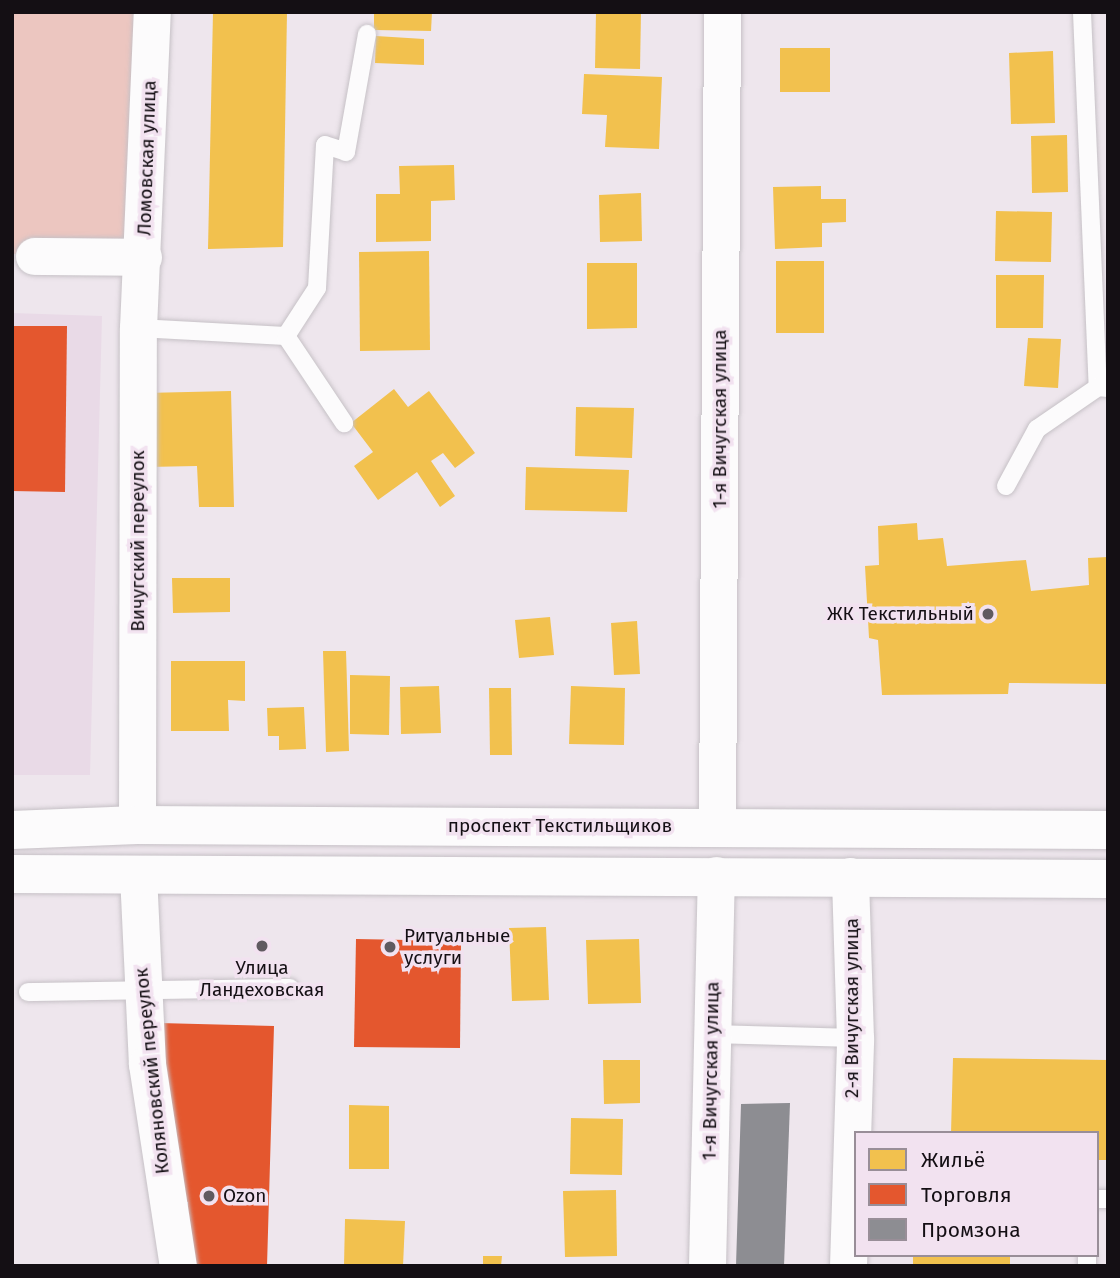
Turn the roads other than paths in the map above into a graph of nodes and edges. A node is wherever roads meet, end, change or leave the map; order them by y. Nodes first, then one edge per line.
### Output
1 (152, 12) edge
2 (722, 12) edge
3 (1083, 12) edge
4 (367, 34) dead end
5 (143, 257) junction
6 (23, 259) edge
7 (138, 328) junction
8 (286, 336) junction
9 (1103, 388) edge
10 (344, 423) dead end
11 (1006, 486) dead end
12 (137, 825) junction
13 (717, 827) junction
14 (12, 830) edge
15 (1108, 830) edge
16 (12, 874) edge
17 (138, 874) junction
18 (716, 875) junction
19 (850, 876) junction
20 (1108, 879) edge
21 (290, 988) dead end
22 (141, 991) junction
23 (28, 992) dead end
24 (712, 1034) junction
25 (855, 1038) junction
26 (177, 1266) edge
27 (707, 1266) edge
28 (848, 1266) edge

1 - 5 street, Ломовская улица
2 - 13 street, 1-я Вичугская улица
3 - 9 lane
4 - 8 lane
5 - 6 street, Ломовская улица
5 - 7 street, Вичугский переулок
7 - 8 lane
7 - 12 street, Вичугский переулок
8 - 10 lane
9 - 11 lane
12 - 13 main road, проспект Текстильщиков
12 - 14 main road, проспект Текстильщиков
13 - 15 main road, проспект Текстильщиков
13 - 18 main road
16 - 17 main road
17 - 18 main road
17 - 22 street, Коляновский переулок
18 - 19 main road
18 - 24 street, 1-я Вичугская улица
19 - 20 main road
19 - 25 street, 2-я Вичугская улица
21 - 22 lane
22 - 23 lane
22 - 26 street, Коляновский переулок
24 - 25 lane
24 - 27 street, 1-я Вичугская улица
25 - 28 street, 2-я Вичугская улица

